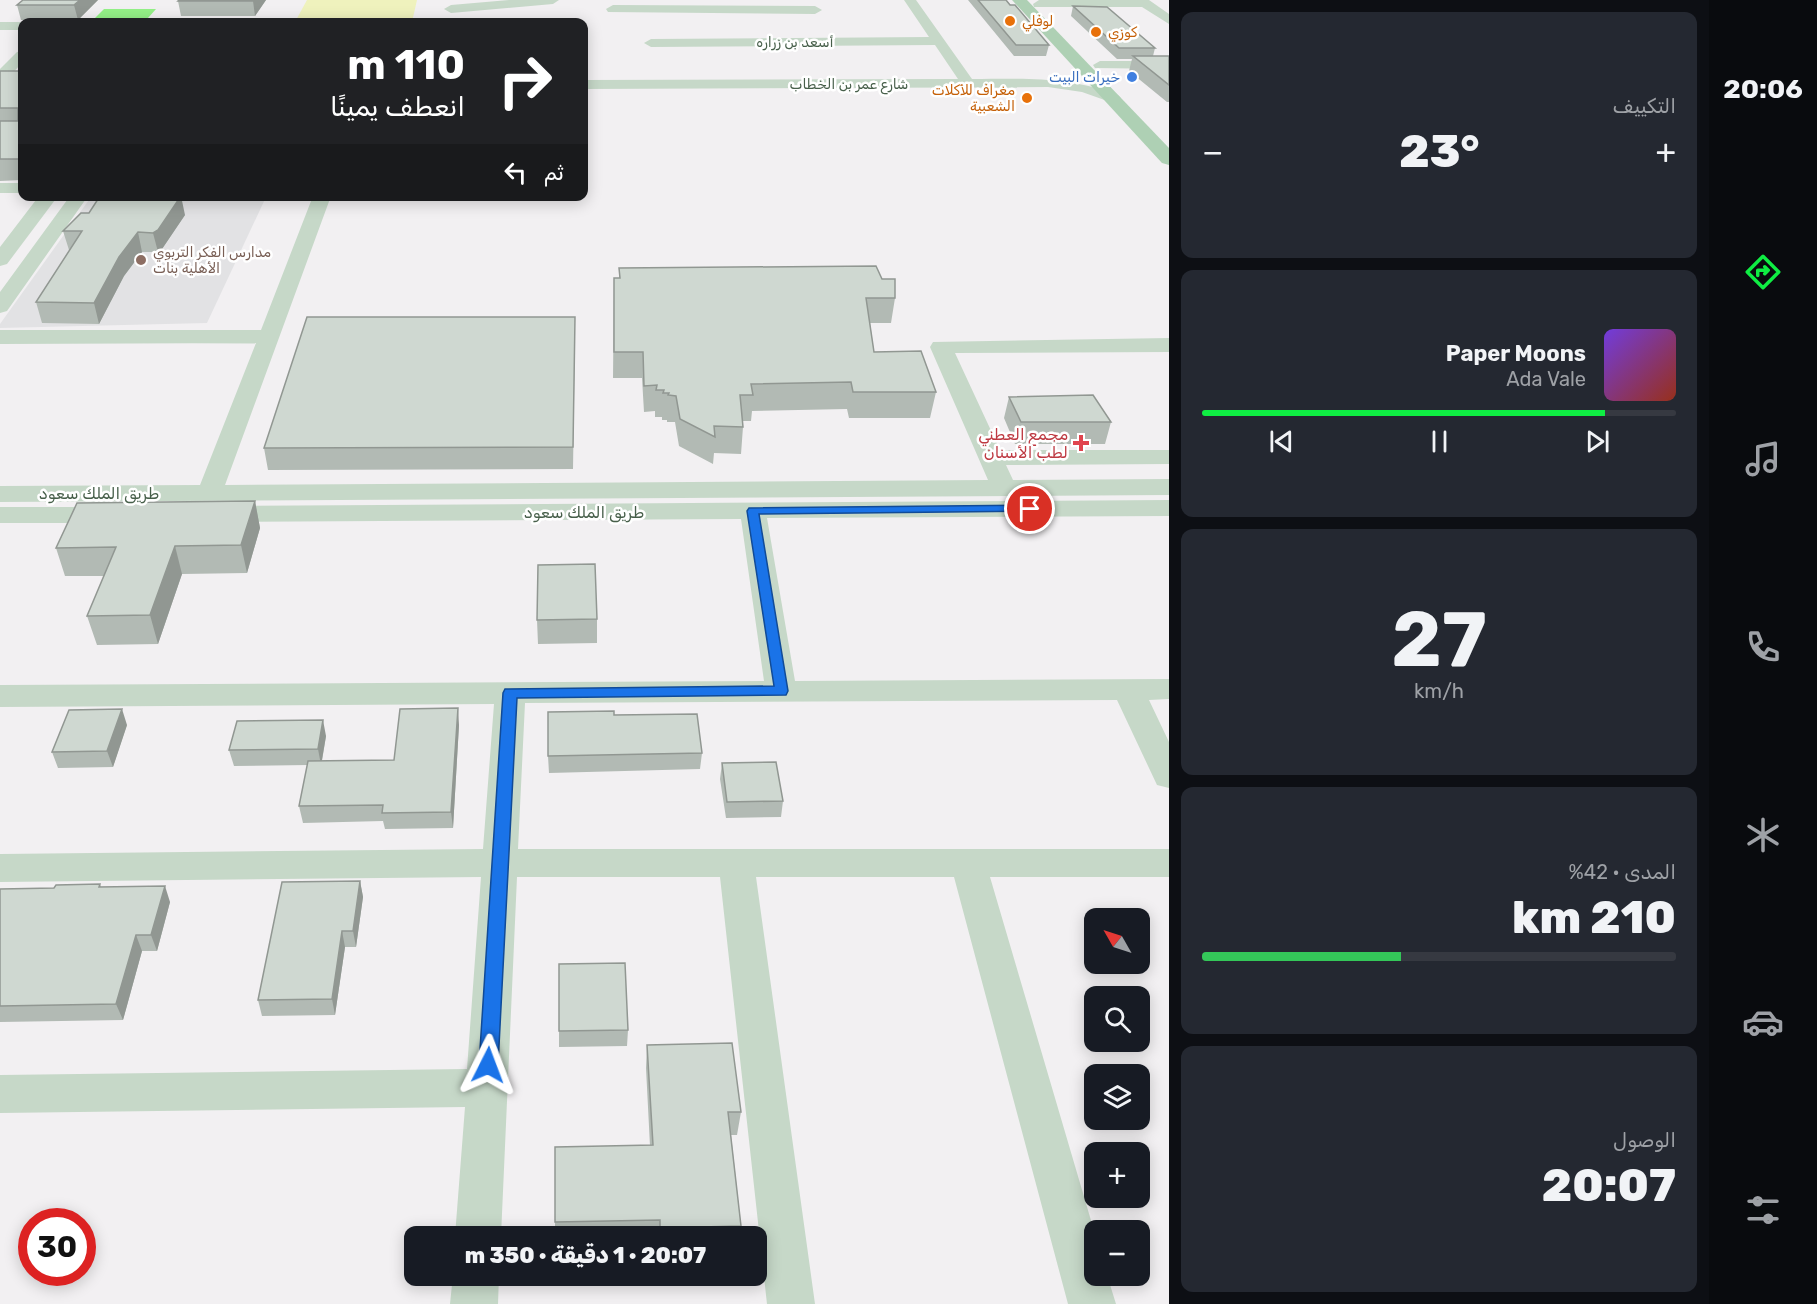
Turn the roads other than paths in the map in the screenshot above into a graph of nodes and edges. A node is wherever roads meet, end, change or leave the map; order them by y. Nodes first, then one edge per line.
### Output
1 (554, 0) edge
2 (910, 0) edge
3 (1019, 0) edge
4 (1037, 2) edge
5 (1143, 2) edge
6 (607, 5) edge
7 (723, 5) edge
8 (812, 5) edge
9 (451, 11) edge
10 (1168, 19) edge
11 (628, 23) dead end
12 (0, 26) edge
13 (18, 26) edge
14 (939, 41) junction
15 (833, 42) junction
16 (668, 57) dead end
17 (18, 62) edge
18 (1079, 64) junction
19 (1100, 65) junction
20 (1169, 65) edge
21 (965, 78) junction
22 (588, 79) edge
23 (7, 83) edge
24 (588, 85) edge
25 (1113, 98) junction
26 (1161, 127) dead end
27 (1169, 159) edge
28 (0, 188) edge
29 (18, 188) edge
30 (45, 201) edge
31 (75, 201) edge
32 (320, 201) edge
33 (0, 260) edge
34 (0, 307) edge
35 (269, 336) junction
36 (0, 337) edge
37 (1169, 345) edge
38 (1169, 457) edge
39 (990, 458) junction
40 (1169, 487) edge
41 (1004, 488) junction
42 (210, 492) junction
43 (0, 494) edge
44 (1169, 508) edge
45 (753, 511) junction
46 (0, 515) edge
47 (1169, 688) edge
48 (1128, 689) junction
49 (781, 691) junction
50 (510, 693) junction
51 (0, 696) edge
52 (1169, 776) edge
53 (1169, 862) edge
54 (500, 863) junction
55 (736, 863) junction
56 (968, 863) junction
57 (0, 868) edge
58 (487, 1088) junction
59 (0, 1094) edge
60 (479, 1226) edge
61 (475, 1286) edge
62 (474, 1304) edge
63 (791, 1304) edge
64 (1092, 1304) edge

1 - 9 street
2 - 14 street
3 - 18 main road
4 - 5 street
4 - 19 main road
5 - 10 street
6 - 7 street
6 - 11 street
7 - 8 street
8 - 15 street
12 - 13 street
14 - 15 street, أسعد بن زراره
14 - 21 street
15 - 16 street, أسعد بن زراره
17 - 23 street
18 - 21 street, شارع عمر بن الخطاب
18 - 25 main road
19 - 20 street
19 - 26 main road
21 - 22 street, شارع عمر بن الخطاب
24 - 25 street, شارع عمر بن الخطاب
25 - 27 main road
28 - 29 street
30 - 33 street
31 - 34 street
32 - 35 street
35 - 36 street
35 - 42 street
37 - 39 street
38 - 39 street
39 - 41 street
40 - 41 street, طريق الملك سعود
41 - 42 street, طريق الملك سعود
42 - 43 street, طريق الملك سعود
44 - 45 street, طريق الملك سعود
45 - 46 street, طريق الملك سعود
45 - 49 street
47 - 48 street
48 - 49 street
48 - 52 street
49 - 50 street
50 - 51 street
50 - 54 street
53 - 56 street
54 - 55 street
54 - 57 street
54 - 58 street
55 - 56 street
55 - 63 street
56 - 64 street
58 - 59 street
58 - 60 street
61 - 62 street

